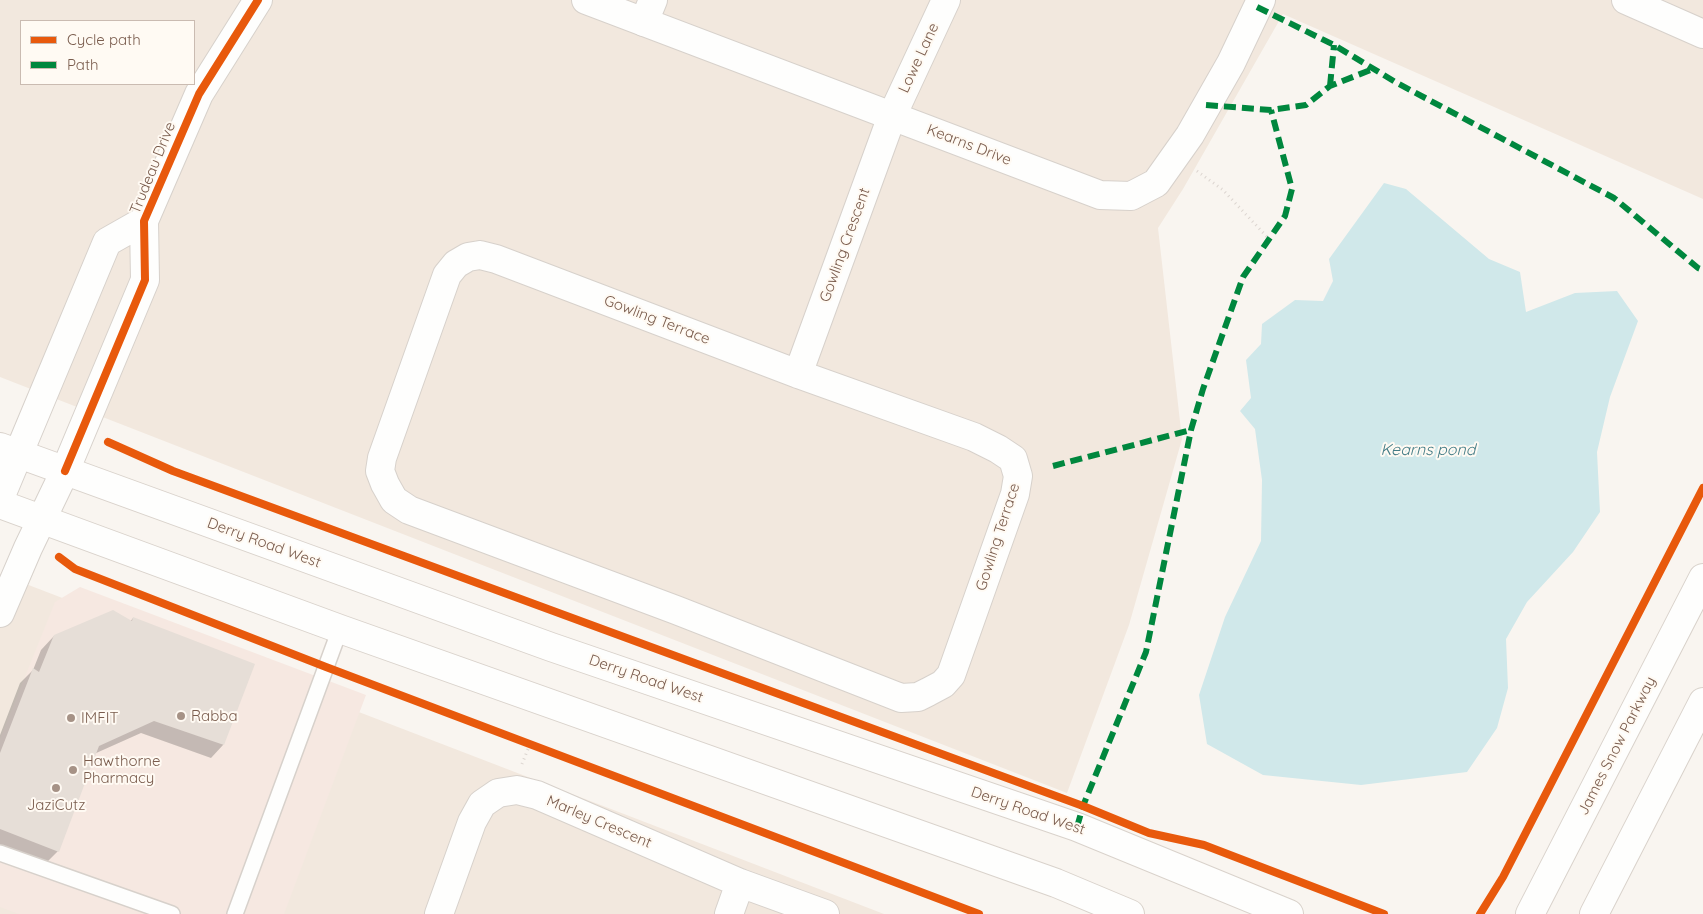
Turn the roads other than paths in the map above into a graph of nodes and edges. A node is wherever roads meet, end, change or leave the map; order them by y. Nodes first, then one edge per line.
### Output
1 (258, 0) edge
2 (586, 0) edge
3 (946, 0) edge
4 (1261, 0) edge
5 (1626, 0) edge
6 (649, 11) edge
7 (1703, 34) edge
8 (892, 116) junction
9 (144, 221) junction
10 (798, 374) junction
11 (10, 451) edge
12 (65, 471) junction
13 (0, 498) edge
14 (0, 504) edge
15 (43, 518) junction
16 (1703, 578) edge
17 (0, 612) edge
18 (340, 629) junction
19 (1703, 702) edge
20 (0, 853) edge
21 (740, 883) junction
22 (172, 914) edge
23 (235, 914) edge
24 (439, 914) edge
25 (729, 914) edge
26 (826, 914) edge
27 (1130, 914) edge
28 (1289, 914) edge
29 (1530, 914) edge
30 (1594, 914) edge

1 - 9 street, Trudeau Drive
2 - 6 street, Kearns Drive
3 - 8 street, Lowe Lane
4 - 8 street, Kearns Drive
5 - 7 street
6 - 8 street, Kearns Drive
8 - 10 street, Gowling Crescent
9 - 11 street, Trudeau Drive
9 - 12 street, Trudeau Drive
10 - 10 street, Gowling Terrace
11 - 12 street, Derry Road West
11 - 13 street, Trudeau Drive
12 - 15 street, Trudeau Drive
12 - 28 street, Derry Road West
14 - 15 street
15 - 17 street, Trudeau Drive
15 - 18 street
16 - 29 street, James Snow Parkway
18 - 23 lane
18 - 27 street
19 - 30 street
20 - 22 lane
21 - 24 street, Marley Crescent
21 - 25 street
21 - 26 street, Marley Crescent

